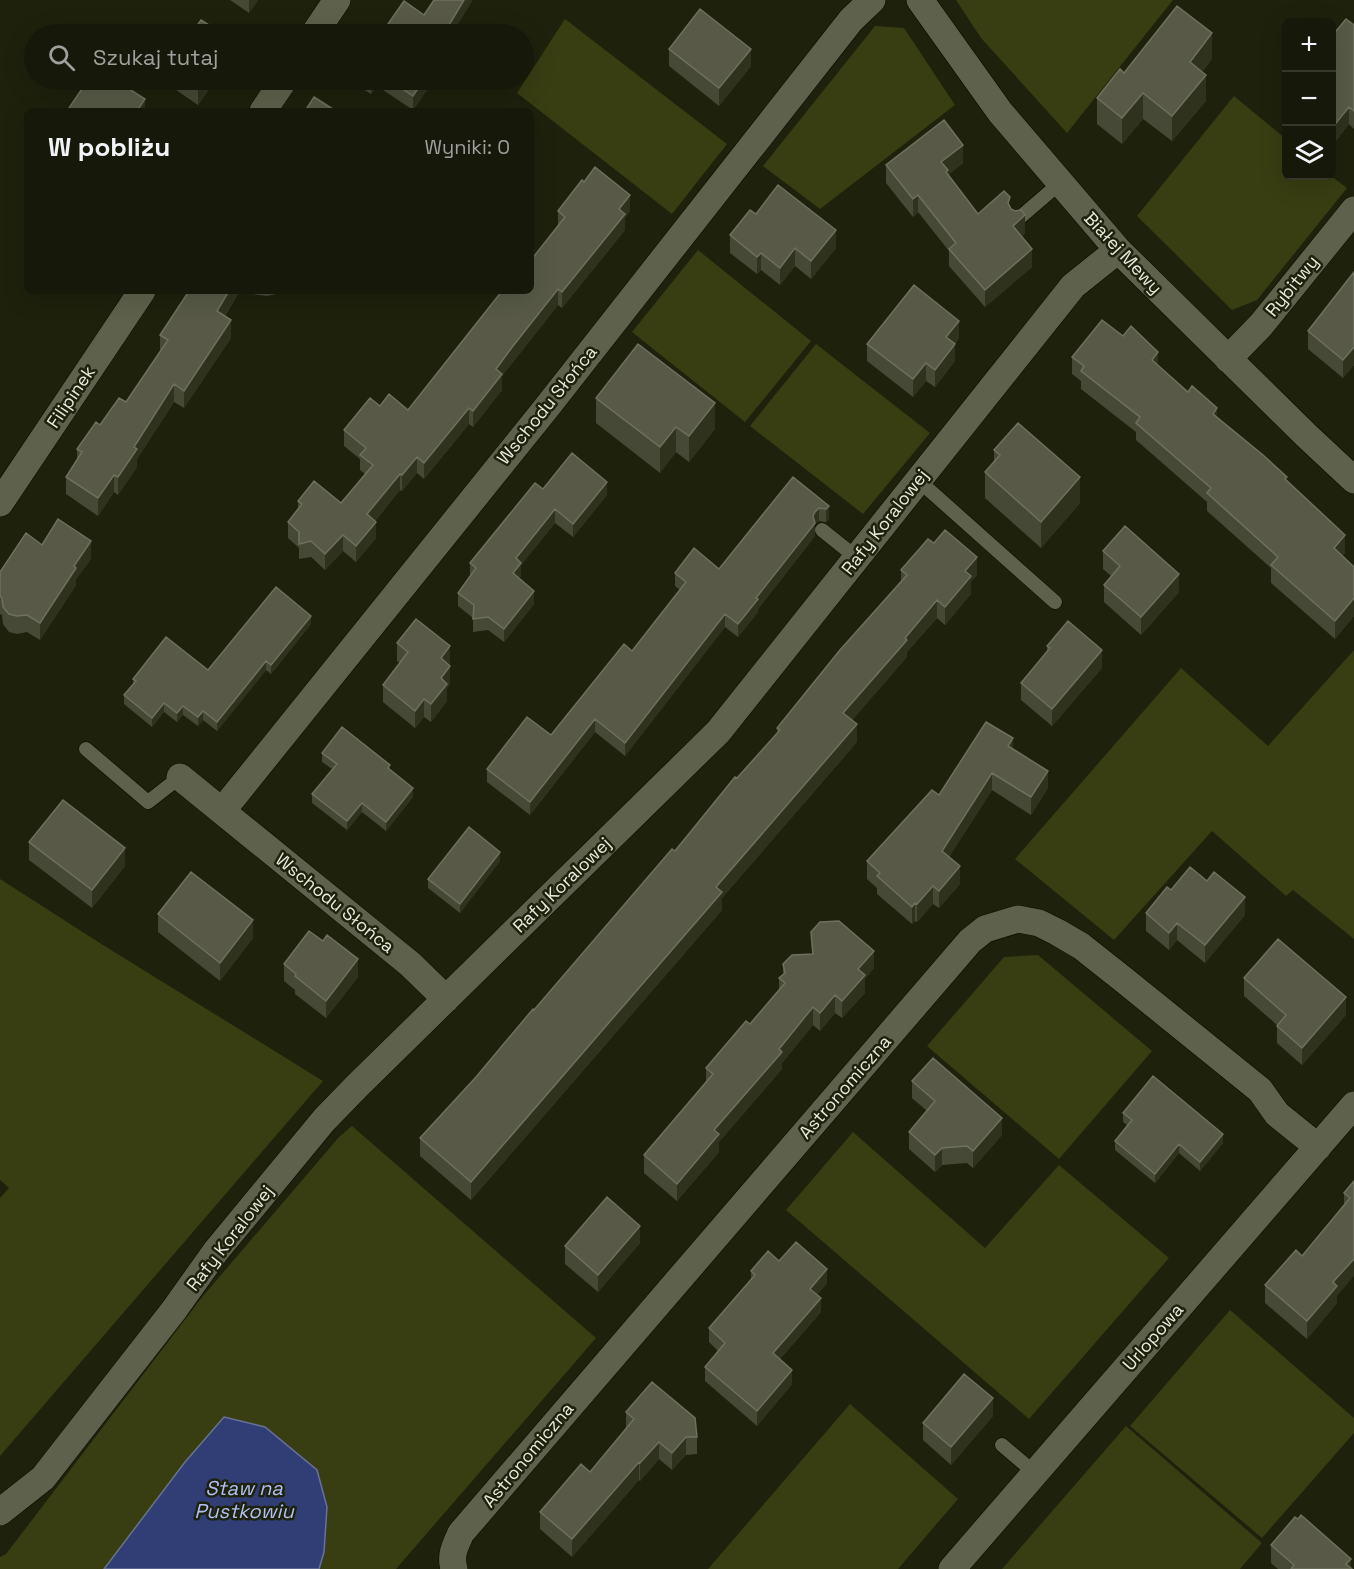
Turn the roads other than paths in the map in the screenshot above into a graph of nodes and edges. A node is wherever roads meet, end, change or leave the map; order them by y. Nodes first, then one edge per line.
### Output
1 (337, 0) edge
2 (872, 0) edge
3 (921, 0) edge
4 (321, 24) edge
5 (277, 90) edge
6 (265, 108) edge
7 (1060, 183) junction
8 (1354, 210) edge
9 (1017, 220) edge
10 (1118, 250) junction
11 (140, 294) edge
12 (1228, 359) junction
13 (918, 480) junction
14 (1354, 480) edge
15 (0, 503) edge
16 (822, 530) dead end
17 (857, 558) junction
18 (1055, 602) dead end
19 (86, 748) dead end
20 (180, 777) joint
21 (222, 811) junction
22 (446, 999) junction
23 (1354, 1104) edge
24 (1318, 1147) junction
25 (1002, 1444) dead end
26 (1035, 1473) junction
27 (0, 1512) edge
28 (454, 1569) edge
29 (952, 1569) edge

1 - 4 street
2 - 21 street, Wschodu Słońca
3 - 7 street, Białej Mewy
5 - 6 street
7 - 9 lane
7 - 10 street, Białej Mewy
8 - 12 street, Rybitwy
10 - 12 street, Białej Mewy
10 - 13 street, Rafy Koralowej
11 - 15 street, Filipinek
12 - 14 street, Białej Mewy
13 - 17 street, Rafy Koralowej
13 - 18 lane
16 - 17 lane
17 - 22 street, Rafy Koralowej
19 - 20 lane
20 - 21 street, Wschodu Słońca
21 - 22 street, Wschodu Słońca
22 - 27 street, Rafy Koralowej
23 - 24 street, Urlopowa
24 - 26 street, Urlopowa
24 - 28 street, Astronomiczna
25 - 26 lane
26 - 29 street, Urlopowa

